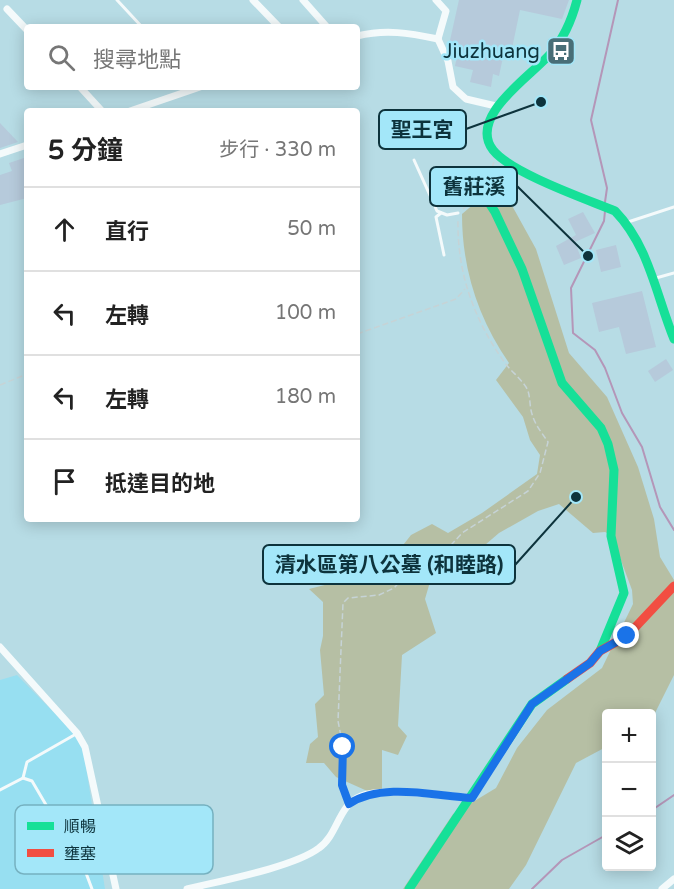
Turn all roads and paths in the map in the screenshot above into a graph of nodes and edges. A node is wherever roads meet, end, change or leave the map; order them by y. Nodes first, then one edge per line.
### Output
1 (117, 0) edge
2 (253, 0) edge
3 (303, 0) edge
4 (436, 0) edge
5 (577, 0) edge
6 (7, 9) dead end
7 (139, 24) edge
8 (276, 24) edge
9 (324, 24) edge
10 (24, 27) edge
11 (360, 35) edge
12 (438, 39) junction
13 (83, 90) edge
14 (190, 90) edge
15 (496, 106) junction
16 (99, 108) edge
17 (139, 108) edge
18 (24, 146) edge
19 (492, 149) junction
20 (0, 154) edge
21 (414, 160) dead end
22 (482, 192) junction
23 (674, 207) edge
24 (441, 213) junction
25 (458, 213) junction
26 (628, 222) junction
27 (444, 255) dead end
28 (674, 273) edge
29 (651, 280) junction
30 (466, 288) junction
31 (360, 333) edge
32 (674, 339) edge
33 (24, 375) edge
34 (0, 385) edge
35 (674, 586) edge
36 (0, 647) edge
37 (600, 651) junction
38 (77, 733) junction
39 (23, 778) junction
40 (0, 790) edge
41 (472, 798) junction
42 (349, 804) junction
43 (46, 805) edge
44 (98, 805) edge
45 (86, 874) edge
46 (113, 874) edge
47 (674, 879) edge
48 (92, 889) edge
49 (116, 889) edge
50 (187, 889) edge
51 (409, 889) edge
52 (662, 889) edge

1 - 7 lane
2 - 8 street
3 - 9 street
4 - 12 street
5 - 15 street
6 - 10 street
11 - 12 street
12 - 15 street
13 - 16 street
14 - 17 street
15 - 19 street
18 - 20 street
19 - 22 path
19 - 26 street
21 - 24 lane
22 - 25 path
22 - 37 street
23 - 26 lane
24 - 25 lane
24 - 27 lane
25 - 30 path
26 - 29 street
28 - 29 lane
29 - 32 street
30 - 31 path
30 - 42 path
33 - 34 path
35 - 37 street
36 - 38 street
37 - 41 street
38 - 39 lane
38 - 44 street
39 - 40 lane
39 - 43 lane
41 - 42 street
41 - 51 street
42 - 50 street
45 - 48 lane
46 - 49 street
47 - 52 street

